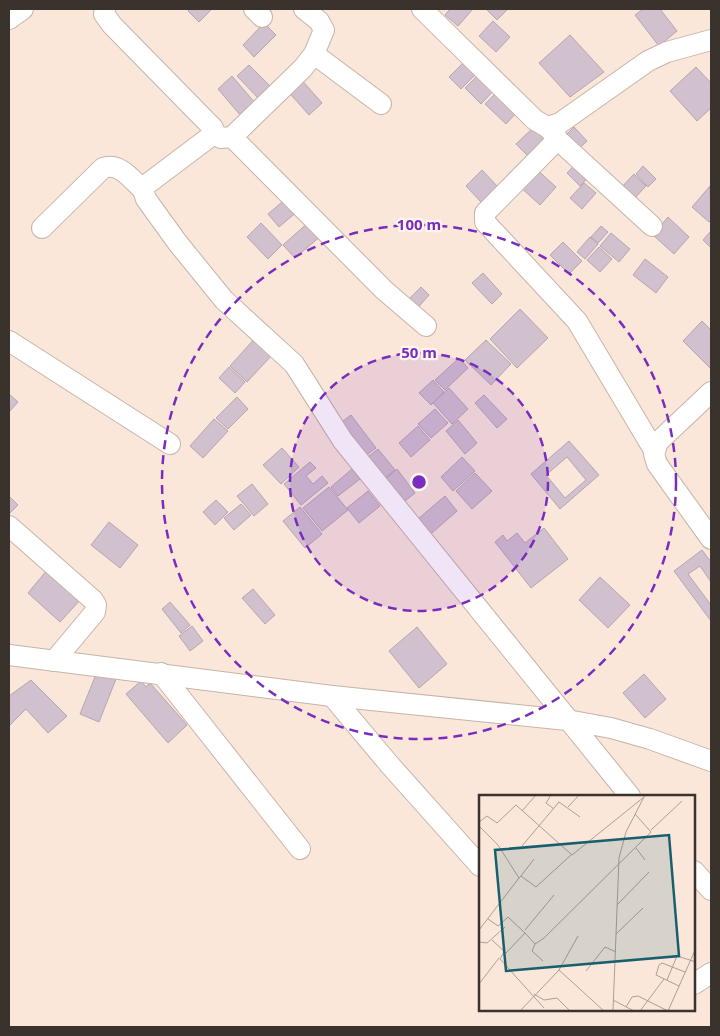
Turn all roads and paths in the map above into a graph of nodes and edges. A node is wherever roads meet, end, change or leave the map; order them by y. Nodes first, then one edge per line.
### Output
1 (23, 9) edge
2 (104, 9) edge
3 (304, 9) edge
4 (422, 9) edge
5 (9, 19) edge
6 (711, 40) edge
7 (314, 54) junction
8 (381, 104) dead end
9 (552, 133) junction
10 (223, 136) junction
11 (143, 190) junction
12 (652, 226) dead end
13 (42, 228) dead end
14 (426, 326) dead end
15 (9, 341) edge
16 (711, 392) edge
17 (170, 444) dead end
18 (654, 450) junction
19 (9, 526) edge
20 (711, 539) edge
21 (9, 655) edge
22 (54, 661) junction
23 (161, 673) junction
24 (332, 696) junction
25 (567, 720) junction
26 (711, 761) edge
27 (629, 795) edge
28 (300, 849) dead end
29 (479, 865) edge
30 (695, 872) edge
31 (711, 890) edge
32 (711, 972) edge
33 (695, 983) edge

1 - 5 street
2 - 10 street
3 - 7 street
4 - 9 street
6 - 9 street
7 - 8 street
7 - 10 street
9 - 12 street
9 - 18 street
10 - 11 street
10 - 14 street
11 - 13 street
11 - 25 street
15 - 17 street
16 - 18 street
18 - 20 street
19 - 22 street
21 - 22 street
22 - 23 street
23 - 24 street
23 - 28 street
24 - 25 street
24 - 29 street
25 - 26 street
25 - 27 street
30 - 31 street
32 - 33 street

